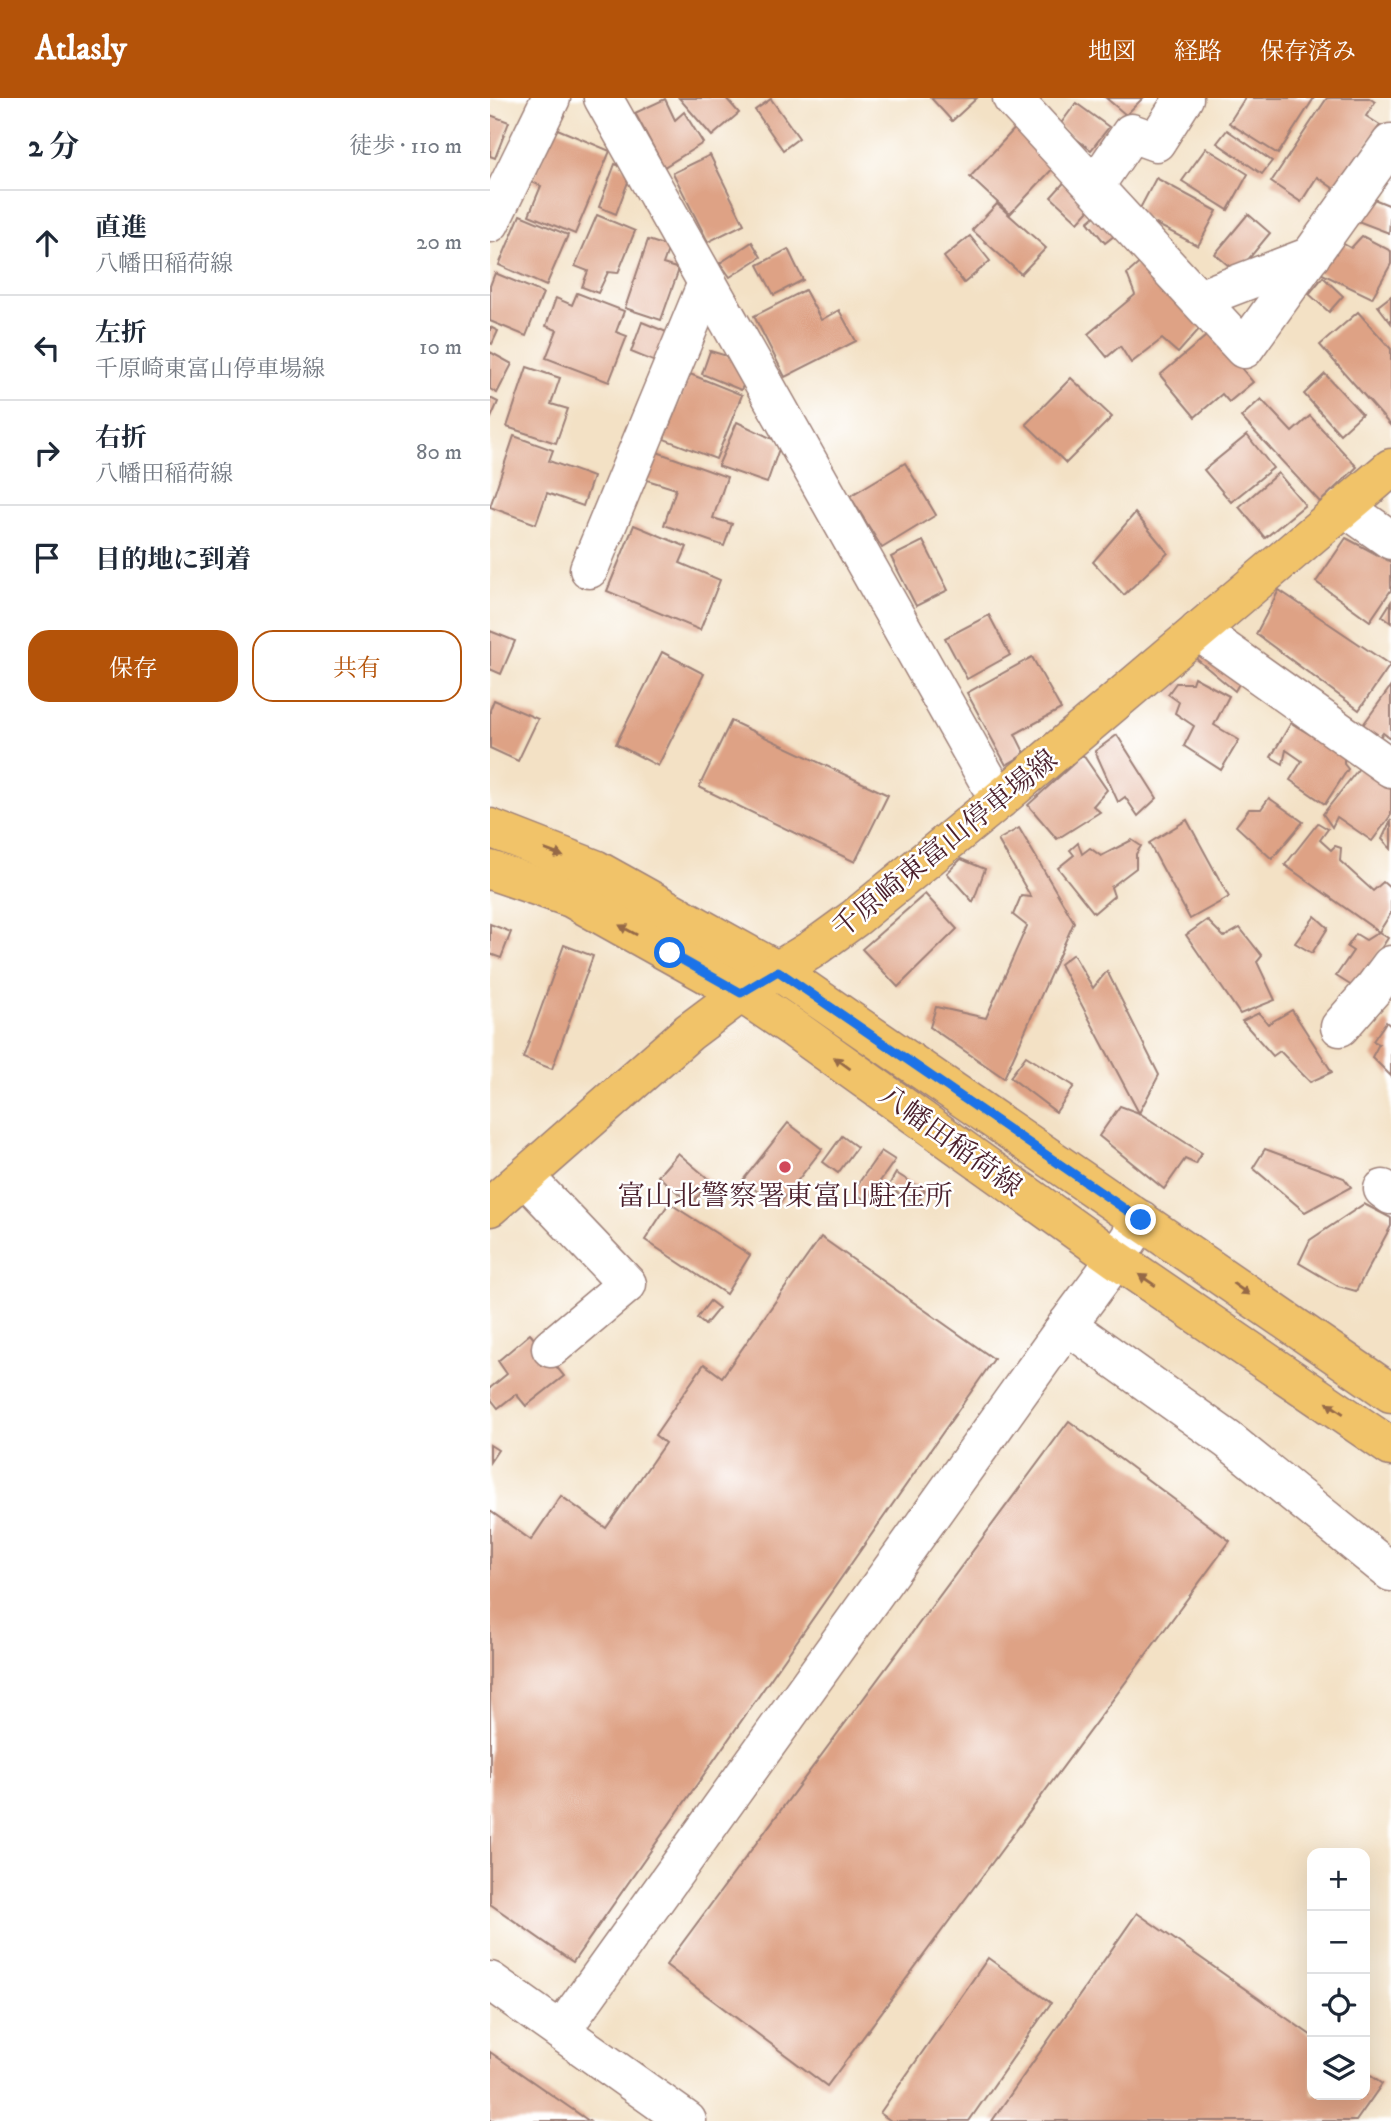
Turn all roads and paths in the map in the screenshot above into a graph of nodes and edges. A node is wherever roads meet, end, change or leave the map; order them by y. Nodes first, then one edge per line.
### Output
1 (551, 98) edge
2 (603, 98) edge
3 (1012, 98) edge
4 (1184, 98) edge
5 (1391, 143) edge
6 (1094, 187) junction
7 (490, 223) edge
8 (1311, 256) junction
9 (707, 283) junction
10 (1199, 299) junction
11 (1391, 468) edge
12 (1344, 507) junction
13 (1391, 540) edge
14 (589, 569) dead end
15 (1198, 631) junction
16 (1391, 768) edge
17 (999, 800) junction
18 (490, 828) edge
19 (490, 870) edge
20 (778, 971) junction
21 (1385, 985) edge
22 (741, 993) junction
23 (1340, 1027) dead end
24 (525, 1177) junction
25 (490, 1207) edge
26 (1141, 1220) junction
27 (1116, 1259) junction
28 (1067, 1325) junction
29 (551, 1348) dead end
30 (1391, 1393) edge
31 (1391, 1447) edge
32 (1391, 1572) edge
33 (490, 1981) edge
34 (561, 2031) junction
35 (687, 2121) edge

1 - 7 street
2 - 9 street
3 - 6 street
4 - 6 street
5 - 8 street
6 - 10 street
8 - 10 street
8 - 10 street
9 - 14 street
9 - 17 street
11 - 12 main road, 千原崎東富山停車場線
12 - 13 street
12 - 15 main road, 千原崎東富山停車場線
15 - 16 street
15 - 17 main road, 千原崎東富山停車場線
17 - 20 main road, 千原崎東富山停車場線
18 -> 20 main road, 八幡田稲荷線
22 -> 19 main road, 八幡田稲荷線
20 - 22 main road, 千原崎東富山停車場線
20 - 26 main road, 八幡田稲荷線
21 - 23 street
22 - 24 main road, 千原崎東富山停車場線
27 -> 22 main road, 八幡田稲荷線
24 - 25 main road, 千原崎東富山停車場線
24 - 29 street
26 - 27 street
26 -> 30 main road, 八幡田稲荷線
27 - 28 street
31 -> 27 main road, 八幡田稲荷線
28 - 32 street
28 - 34 street
33 - 34 street
34 - 35 street

